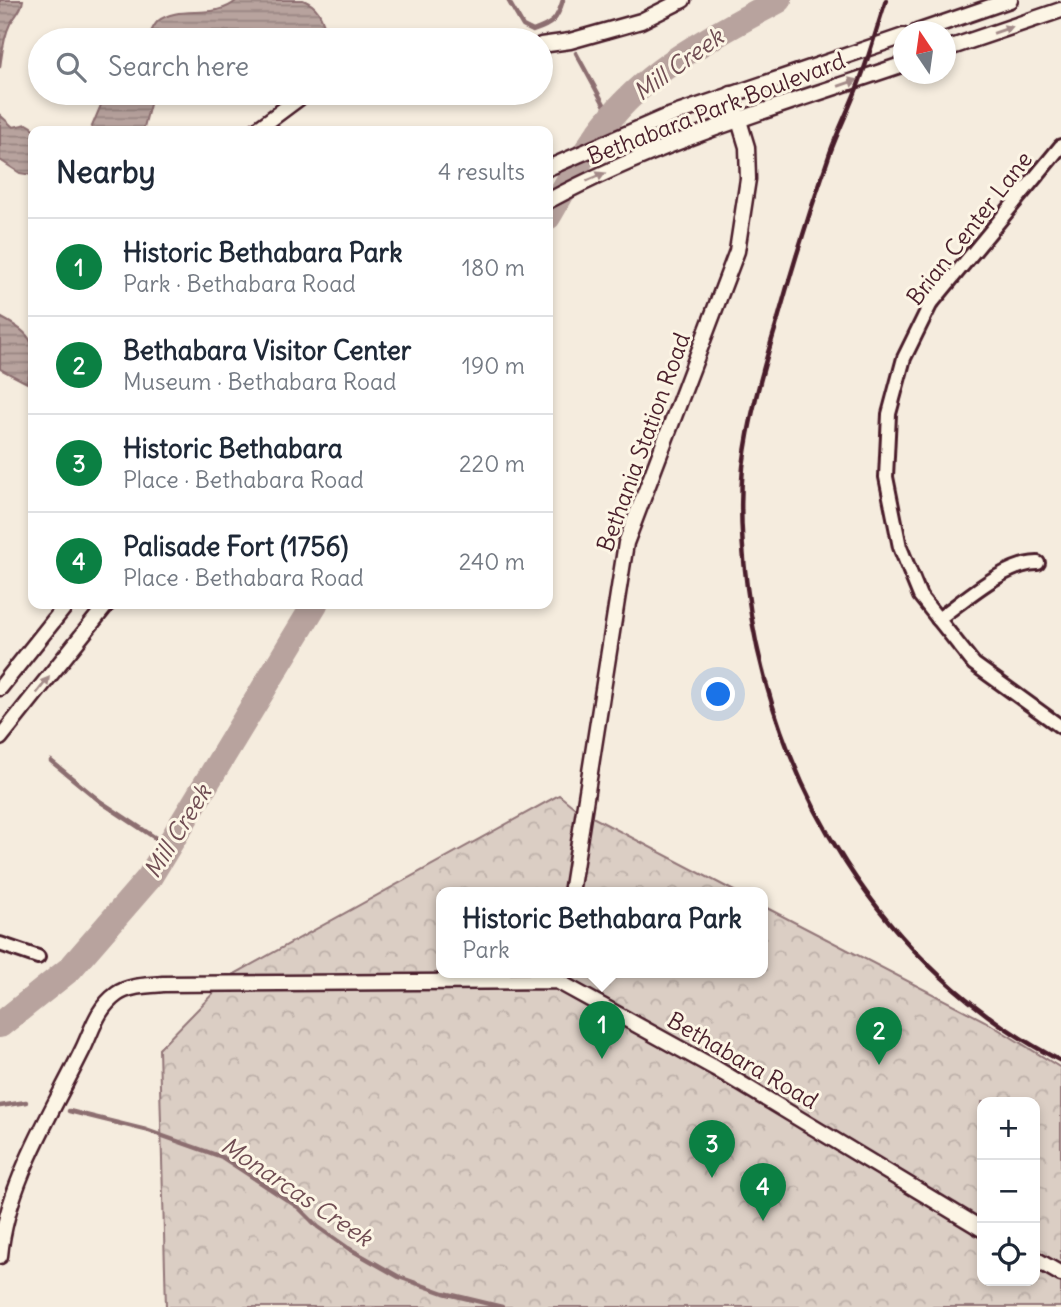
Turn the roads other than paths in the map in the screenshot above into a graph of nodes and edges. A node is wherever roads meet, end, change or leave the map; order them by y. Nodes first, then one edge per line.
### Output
1 (683, 0) edge
2 (1010, 0) edge
3 (1061, 10) edge
4 (949, 21) edge
5 (893, 40) edge
6 (553, 43) edge
7 (956, 47) edge
8 (893, 68) edge
9 (731, 94) junction
10 (290, 105) edge
11 (739, 119) junction
12 (262, 126) edge
13 (1061, 146) edge
14 (553, 166) edge
15 (553, 198) edge
16 (1038, 563) dead end
17 (63, 609) edge
18 (103, 609) edge
19 (938, 619) junction
20 (0, 688) edge
21 (1061, 727) edge
22 (0, 738) edge
23 (572, 887) edge
24 (0, 944) edge
25 (38, 957) dead end
26 (502, 978) edge
27 (560, 978) edge
28 (977, 1226) edge
29 (0, 1256) edge
30 (1040, 1262) edge
31 (1061, 1275) edge

1 - 6 street
2 - 4 street
7 -> 3 street
5 - 9 street, Bethabara Park Boulevard
11 -> 8 street, Bethabara Park Boulevard
9 - 11 street, Bethania Station Road
9 - 14 street, Bethabara Park Boulevard
10 - 12 street
15 -> 11 street, Bethabara Park Boulevard
11 - 23 street, Bethania Station Road
13 - 19 street, Brian Center Lane
16 - 19 street
17 - 20 street
22 -> 18 street
19 - 21 street, Brian Center Lane
24 - 25 street
26 - 29 street, Bethabara Road
27 - 28 street, Bethabara Road
30 - 31 street

